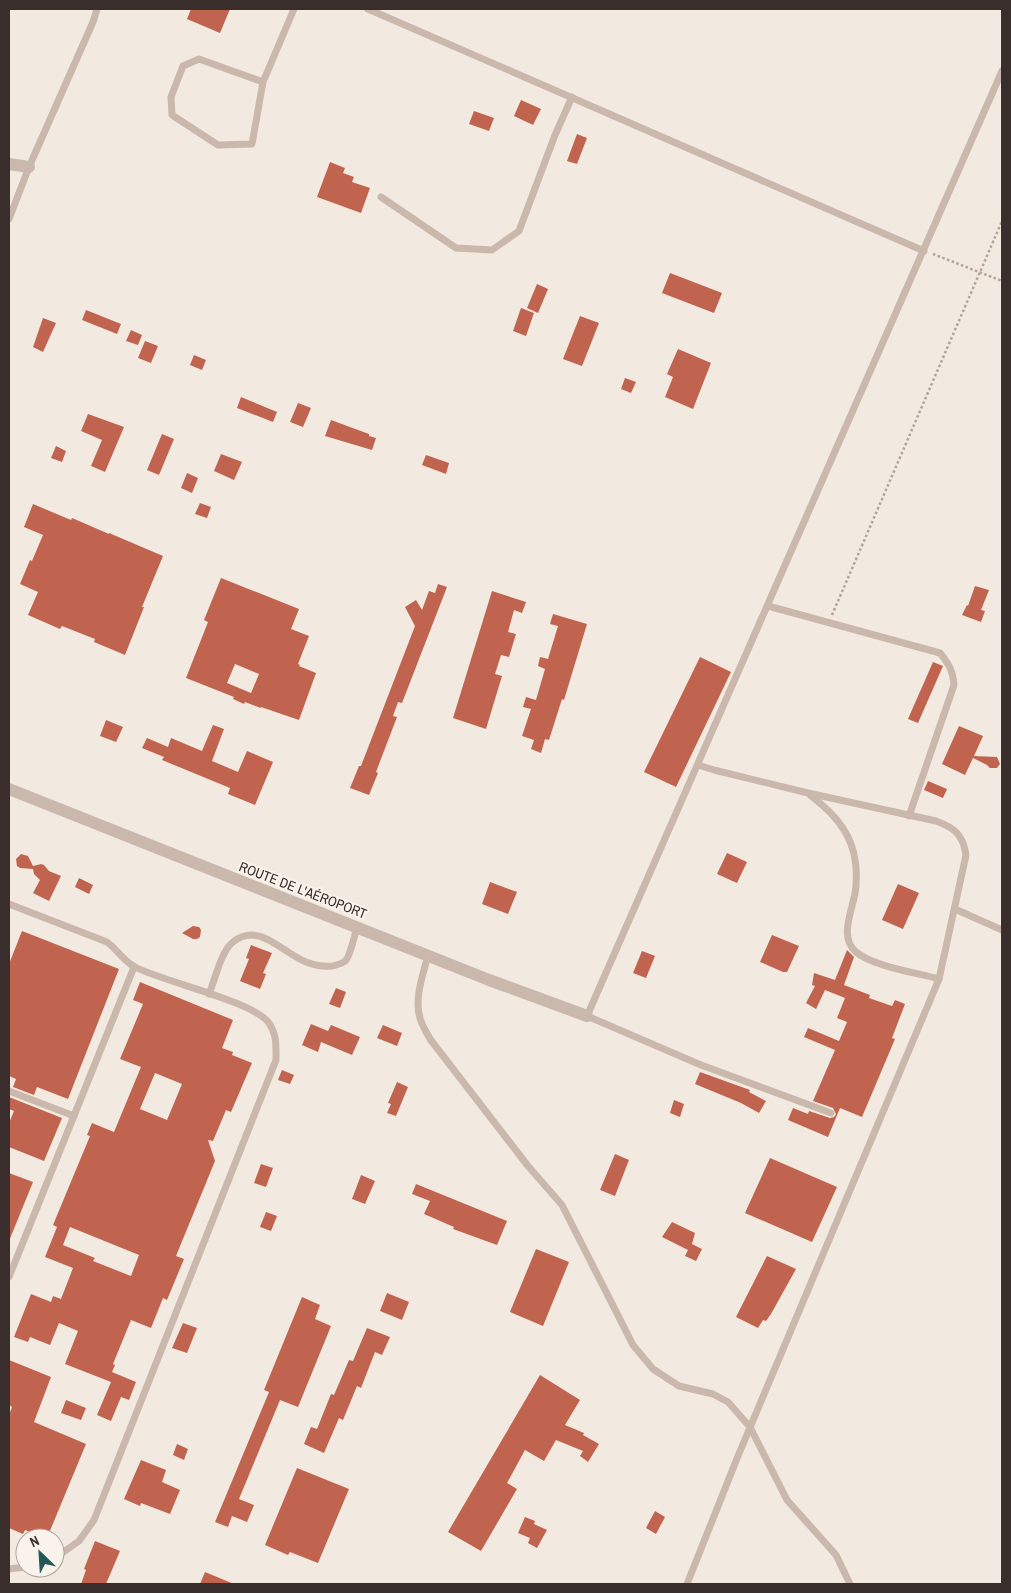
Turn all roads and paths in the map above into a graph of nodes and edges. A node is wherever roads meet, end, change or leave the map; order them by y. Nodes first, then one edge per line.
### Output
1 (97, 9) edge
2 (294, 9) edge
3 (368, 9) edge
4 (1002, 71) edge
5 (263, 82) junction
6 (572, 97) junction
7 (9, 164) edge
8 (29, 167) junction
9 (381, 197) dead end
10 (9, 219) edge
11 (1002, 222) edge
12 (924, 251) junction
13 (981, 271) junction
14 (1002, 281) edge
15 (768, 606) junction
16 (828, 623) junction
17 (698, 765) junction
18 (9, 789) edge
19 (808, 793) junction
20 (909, 816) junction
21 (9, 904) edge
22 (955, 909) junction
23 (357, 927) junction
24 (1002, 930) edge
25 (428, 955) junction
26 (134, 967) junction
27 (939, 979) junction
28 (210, 994) junction
29 (587, 1016) junction
30 (9, 1091) edge
31 (831, 1113) dead end
32 (74, 1116) junction
33 (9, 1277) edge
34 (750, 1426) junction
35 (65, 1551) edge
36 (687, 1584) edge
37 (850, 1584) edge

1 - 8 lane
2 - 5 lane
3 - 6 lane
4 - 12 lane
5 - 5 lane
6 - 9 lane
6 - 12 lane
7 - 8 street
8 - 10 lane
11 - 13 path
12 - 13 path
12 - 15 lane
13 - 14 path
13 - 16 path
15 - 16 lane
15 - 17 lane
16 - 20 lane
17 - 19 lane
17 - 29 lane
18 - 23 street, ROUTE DE L'AÉROPORT
19 - 20 lane
19 - 27 lane
20 - 22 lane
21 - 26 lane
22 - 24 lane
22 - 27 lane
23 - 25 street, ROUTE DE L'AÉROPORT
23 - 28 lane
25 - 29 street, ROUTE DE L'AÉROPORT
25 - 34 lane
26 - 28 lane
26 - 32 lane
27 - 34 lane
28 - 35 lane
29 - 31 lane
30 - 32 lane
32 - 33 lane
34 - 36 lane
34 - 37 lane

